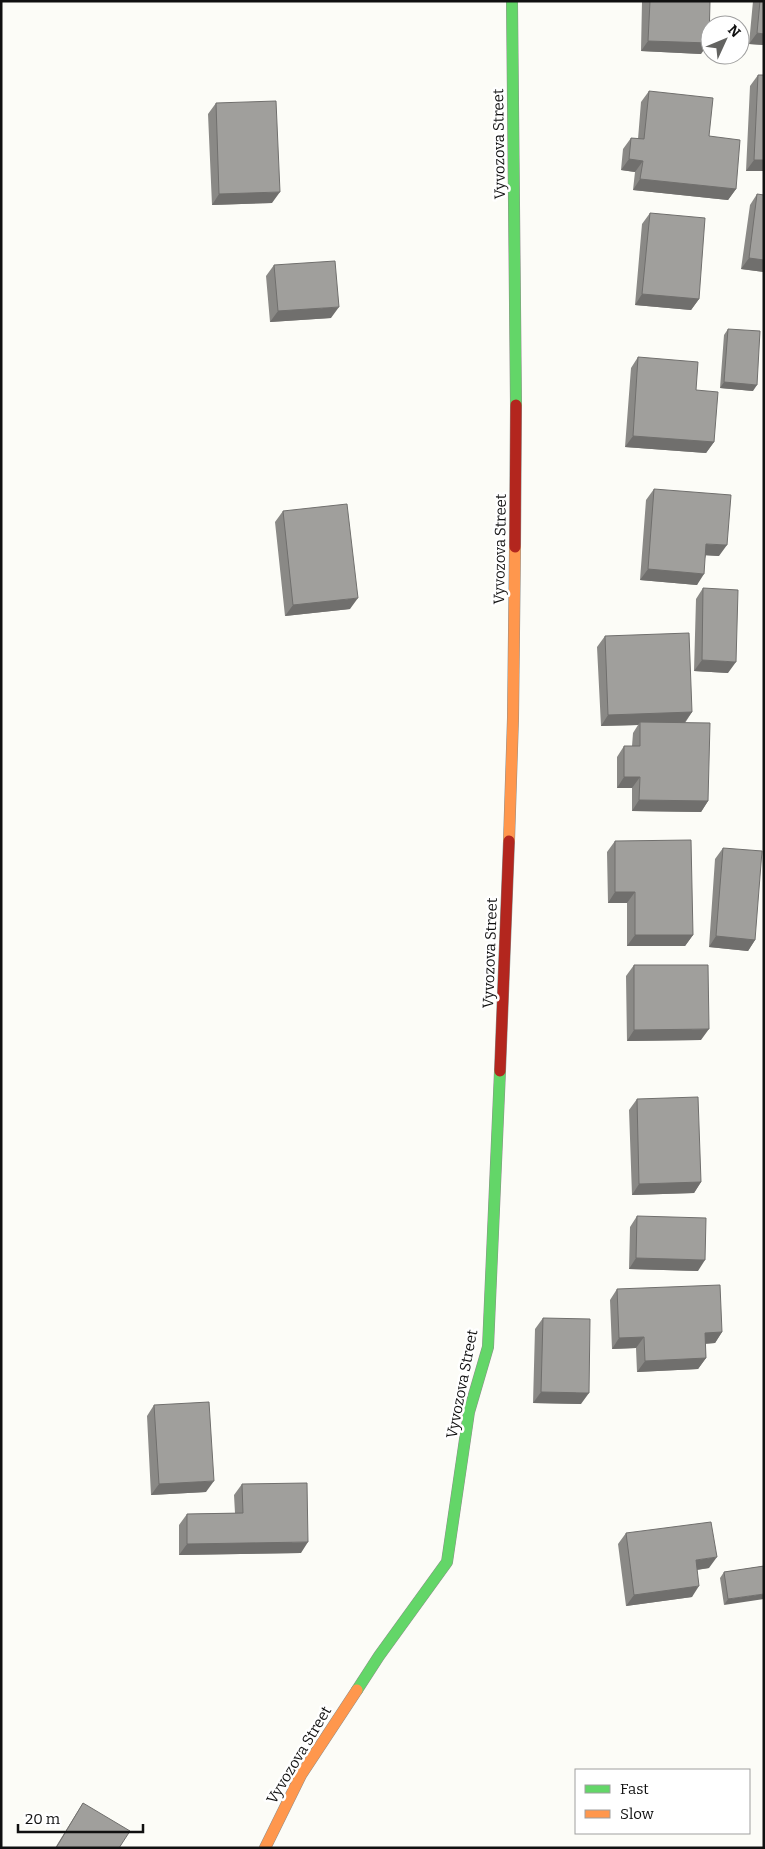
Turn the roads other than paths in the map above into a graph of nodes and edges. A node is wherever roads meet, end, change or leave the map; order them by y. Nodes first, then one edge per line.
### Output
1 (512, 1) edge
2 (265, 1848) edge

1 - 2 street, Vyvozova Street

